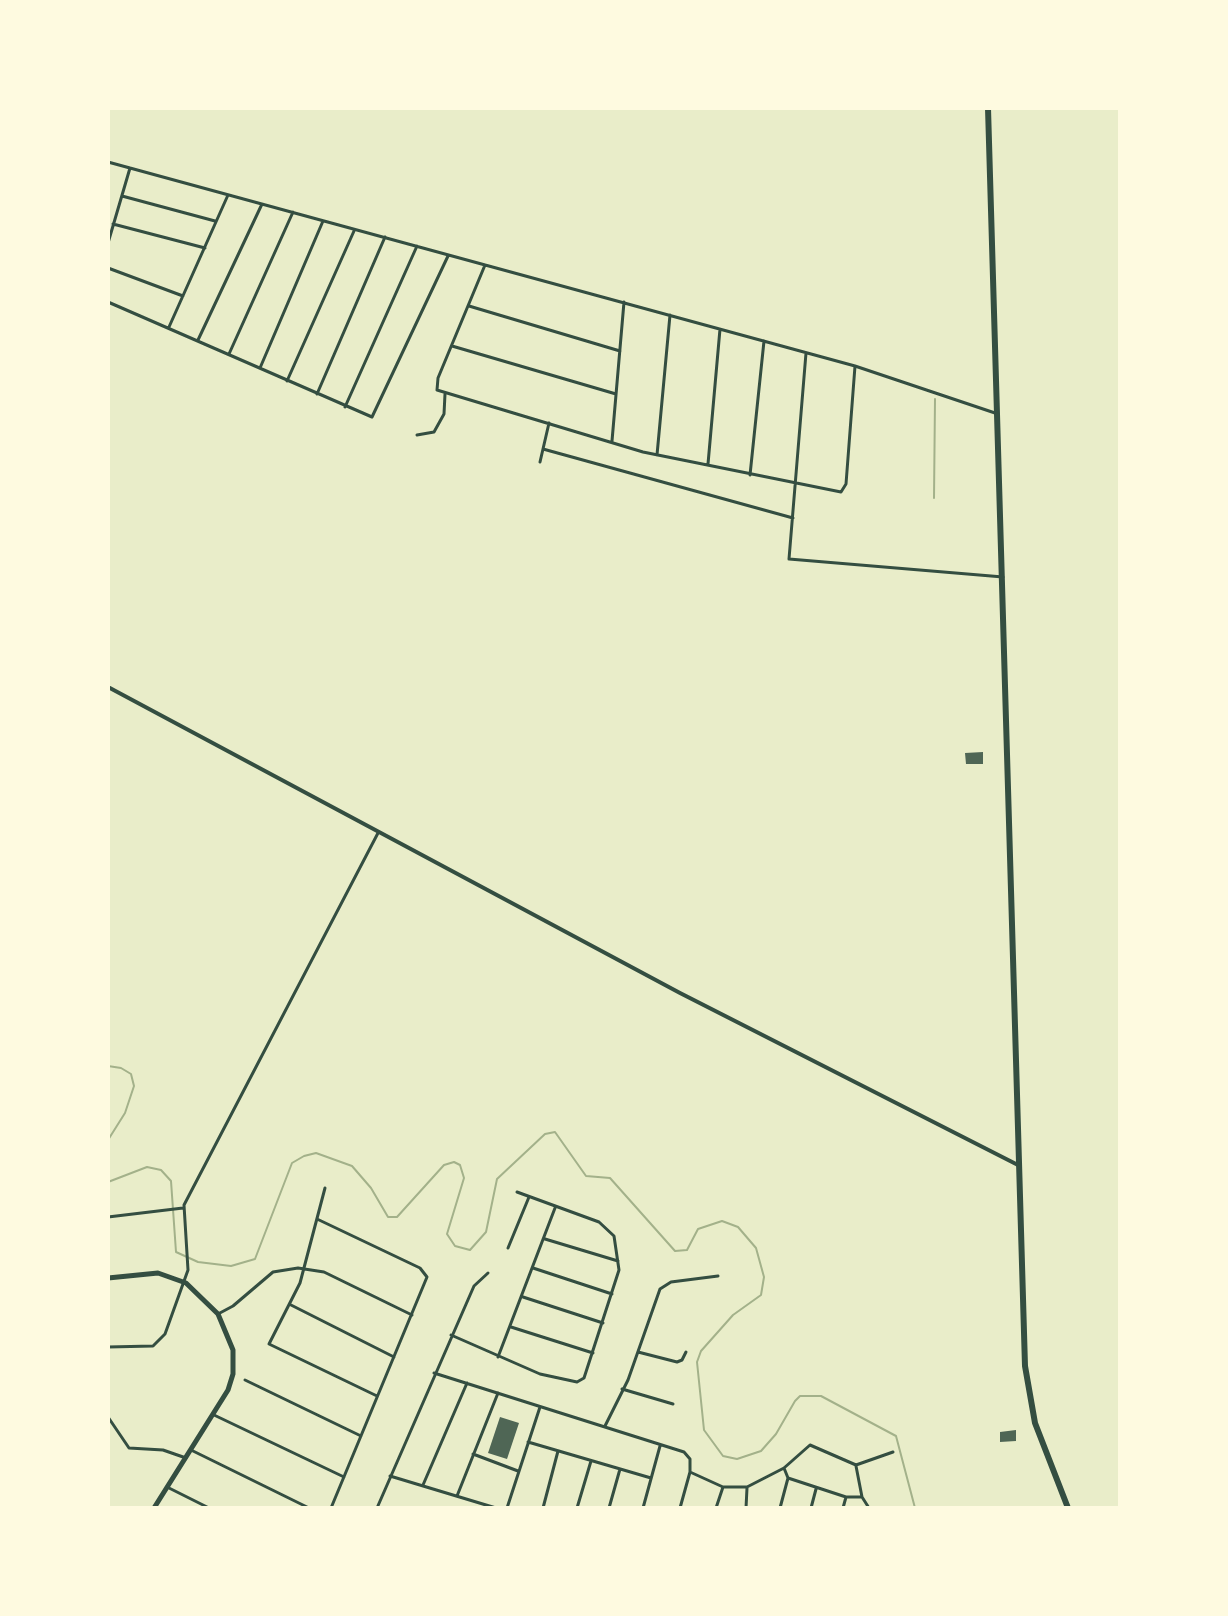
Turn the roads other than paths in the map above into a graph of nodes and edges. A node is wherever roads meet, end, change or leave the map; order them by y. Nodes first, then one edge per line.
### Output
1 (988, 108) edge
2 (108, 162) edge
3 (130, 168) junction
4 (229, 194) junction
5 (122, 196) junction
6 (262, 204) junction
7 (293, 212) junction
8 (323, 220) junction
9 (217, 222) junction
10 (113, 224) junction
11 (355, 229) junction
12 (385, 237) junction
13 (108, 243) edge
14 (417, 246) junction
15 (205, 248) junction
16 (449, 255) junction
17 (485, 265) junction
18 (108, 268) edge
19 (183, 296) junction
20 (108, 302) edge
21 (624, 302) junction
22 (469, 306) junction
23 (670, 315) junction
24 (169, 327) junction
25 (720, 329) junction
26 (198, 340) junction
27 (764, 341) junction
28 (452, 346) junction
29 (620, 351) junction
30 (806, 353) junction
31 (229, 354) junction
32 (855, 366) junction
33 (260, 368) junction
34 (287, 381) junction
35 (317, 394) junction
36 (445, 394) junction
37 (616, 394) junction
38 (345, 407) junction
39 (998, 414) junction
40 (549, 423) junction
41 (417, 435) dead end
42 (612, 441) junction
43 (543, 449) junction
44 (657, 455) junction
45 (540, 462) dead end
46 (707, 466) junction
47 (750, 475) junction
48 (797, 485) junction
49 (793, 518) junction
50 (1004, 578) junction
51 (108, 687) edge
52 (378, 833) junction
53 (1018, 1165) junction
54 (325, 1188) dead end
55 (517, 1192) dead end
56 (529, 1197) junction
57 (181, 1208) junction
58 (555, 1208) junction
59 (108, 1217) edge
60 (317, 1219) junction
61 (544, 1239) junction
62 (508, 1248) dead end
63 (618, 1261) junction
64 (305, 1268) junction
65 (533, 1268) junction
66 (488, 1273) dead end
67 (718, 1276) dead end
68 (108, 1278) edge
69 (186, 1283) junction
70 (612, 1294) junction
71 (523, 1297) junction
72 (291, 1305) junction
73 (218, 1314) junction
74 (412, 1315) junction
75 (603, 1323) junction
76 (511, 1327) junction
77 (451, 1335) junction
78 (108, 1347) edge
79 (638, 1352) junction
80 (686, 1352) dead end
81 (593, 1353) junction
82 (394, 1357) junction
83 (498, 1357) junction
84 (434, 1373) junction
85 (245, 1380) dead end
86 (467, 1383) junction
87 (622, 1389) junction
88 (498, 1393) junction
89 (377, 1396) junction
90 (673, 1404) dead end
91 (540, 1407) junction
92 (214, 1415) junction
93 (108, 1417) edge
94 (604, 1427) junction
95 (361, 1436) junction
96 (528, 1442) junction
97 (661, 1445) junction
98 (191, 1450) junction
99 (558, 1451) junction
100 (893, 1452) dead end
101 (473, 1454) junction
102 (186, 1458) junction
103 (591, 1461) junction
104 (856, 1465) junction
105 (784, 1468) junction
106 (620, 1469) junction
107 (518, 1471) junction
108 (690, 1472) junction
109 (390, 1476) junction
110 (344, 1477) junction
111 (651, 1478) junction
112 (788, 1478) junction
113 (423, 1485) junction
114 (167, 1487) junction
115 (723, 1487) junction
116 (747, 1487) junction
117 (817, 1488) junction
118 (457, 1496) junction
119 (846, 1497) junction
120 (862, 1497) junction
121 (154, 1508) edge
122 (209, 1508) edge
123 (309, 1508) edge
124 (331, 1508) edge
125 (378, 1508) edge
126 (496, 1508) edge
127 (507, 1508) edge
128 (543, 1508) edge
129 (577, 1508) edge
130 (609, 1508) edge
131 (643, 1508) edge
132 (680, 1508) edge
133 (716, 1508) edge
134 (746, 1508) edge
135 (780, 1508) edge
136 (811, 1508) edge
137 (843, 1508) edge
138 (869, 1508) edge
139 (1068, 1508) edge

1 - 39 highway
2 - 3 street
3 - 4 street
3 - 5 street
4 - 6 street
4 - 9 street
5 - 9 street
5 - 10 street
6 - 7 street
6 - 26 street
7 - 8 street
7 - 31 street
8 - 11 street
8 - 33 street
9 - 15 street
10 - 13 street
10 - 15 street
11 - 12 street
11 - 34 street
12 - 14 street
12 - 35 street
14 - 16 street
14 - 38 street
15 - 19 street
16 - 17 street
16 - 38 street
17 - 21 street
17 - 22 street
18 - 19 street
19 - 24 street
20 - 24 street
21 - 23 street
21 - 29 street
22 - 28 street
22 - 29 street
23 - 25 street
23 - 44 street
24 - 26 street
25 - 27 street
25 - 46 street
26 - 31 street
27 - 30 street
27 - 47 street
28 - 36 street
28 - 37 street
29 - 37 street
30 - 32 street
30 - 48 street
31 - 33 street
32 - 39 street
32 - 48 street
33 - 34 street
34 - 35 street
35 - 38 street
36 - 40 street
36 - 41 street
37 - 42 street
39 - 50 highway
40 - 42 street
40 - 43 street
42 - 44 street
43 - 45 street
43 - 49 street
44 - 46 street
46 - 47 street
47 - 48 street
48 - 49 street
49 - 50 street
50 - 53 highway
51 - 52 street
52 - 53 street
52 - 57 street
53 - 139 highway
54 - 60 street
55 - 56 street
56 - 58 street
56 - 62 street
57 - 59 street
57 - 69 street
58 - 61 street
58 - 63 street
60 - 64 street
60 - 74 street
61 - 63 street
61 - 65 street
63 - 70 street
64 - 72 street
64 - 73 street
64 - 74 street
65 - 70 street
65 - 71 street
66 - 77 street
67 - 79 street
68 - 69 main road
69 - 73 main road
69 - 78 street
70 - 75 street
71 - 75 street
71 - 76 street
72 - 82 street
72 - 89 street
73 - 92 main road
74 - 82 street
75 - 81 street
76 - 81 street
76 - 83 street
77 - 83 street
77 - 84 street
79 - 80 street
79 - 87 street
81 - 83 street
82 - 89 street
84 - 86 street
84 - 109 street
85 - 95 street
86 - 88 street
86 - 113 street
87 - 90 street
87 - 94 street
88 - 91 street
88 - 101 street
89 - 95 street
91 - 94 street
91 - 96 street
92 - 98 main road
92 - 110 street
93 - 102 street
94 - 97 street
95 - 110 street
96 - 99 street
96 - 107 street
97 - 108 street
97 - 111 street
98 - 102 main road
98 - 123 street
99 - 103 street
99 - 128 street
100 - 104 street
101 - 107 street
101 - 118 street
102 - 114 main road
103 - 106 street
103 - 129 street
104 - 105 street
104 - 120 street
105 - 112 street
105 - 116 street
106 - 111 street
106 - 130 street
107 - 127 street
108 - 115 street
108 - 132 street
109 - 113 street
109 - 125 street
110 - 124 street
111 - 131 street
112 - 117 street
112 - 135 street
113 - 118 street
114 - 121 main road
114 - 122 street
115 - 116 street
115 - 133 street
116 - 134 street
117 - 119 street
117 - 136 street
118 - 126 street
119 - 120 street
119 - 137 street
120 - 138 street

